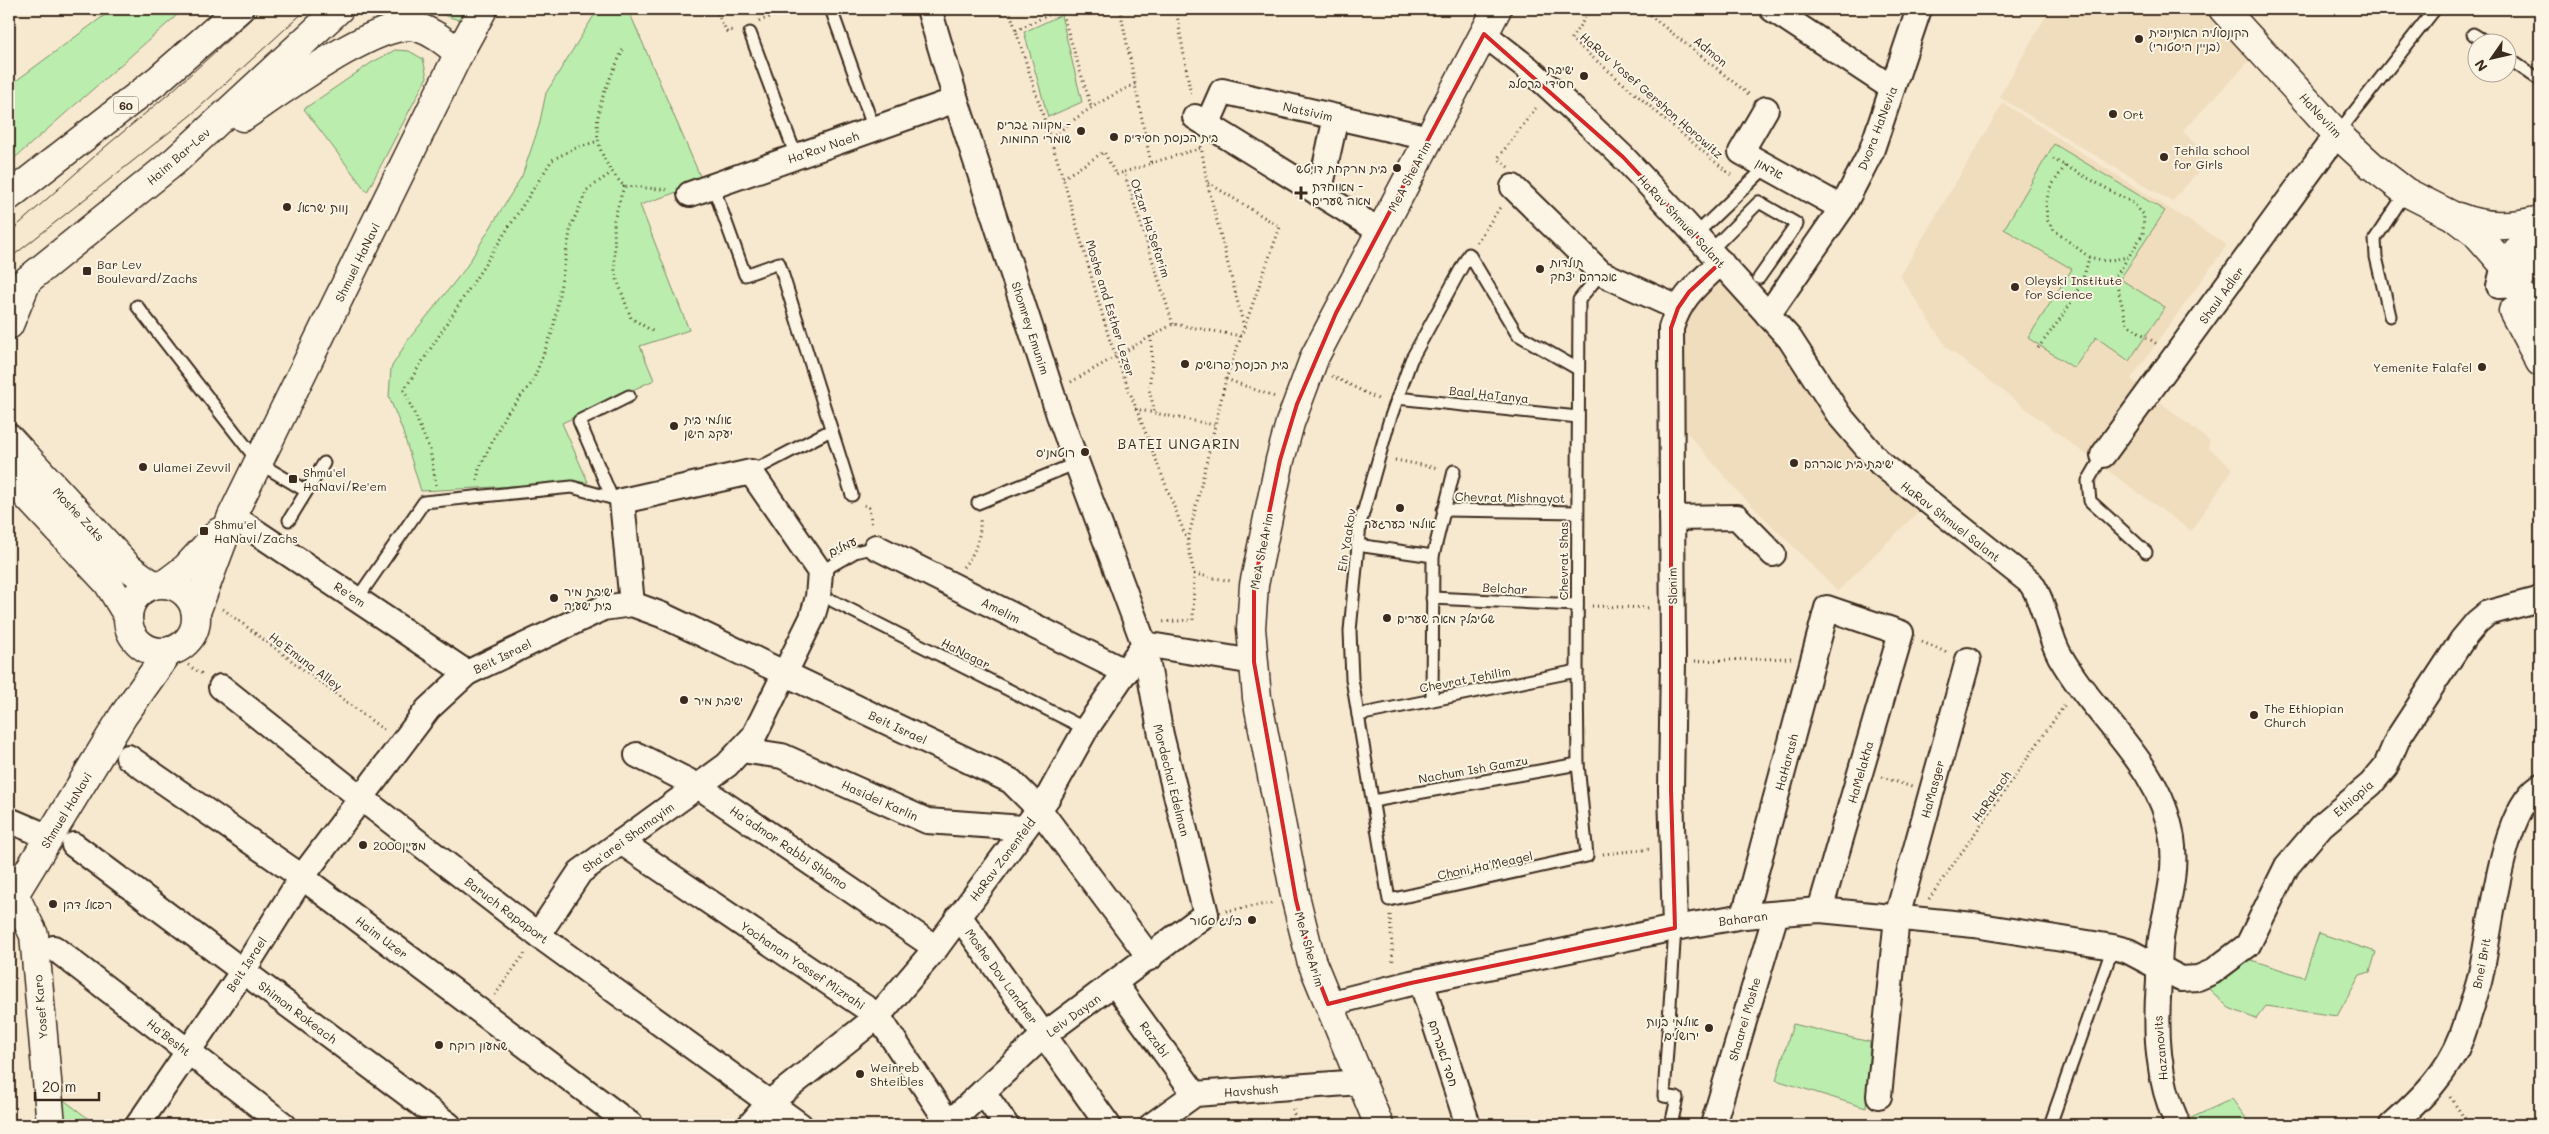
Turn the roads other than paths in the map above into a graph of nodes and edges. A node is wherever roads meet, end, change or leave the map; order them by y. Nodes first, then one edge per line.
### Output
1 (239, 9) edge
2 (339, 9) edge
3 (483, 9) edge
4 (831, 9) edge
5 (928, 9) edge
6 (1497, 9) edge
7 (1772, 9) edge
8 (1919, 9) edge
9 (2223, 9) edge
10 (2435, 9) edge
11 (750, 34) dead end
12 (1484, 34) junction
13 (459, 52) junction
14 (2516, 63) edge
15 (2540, 80) edge
16 (1892, 88) junction
17 (956, 100) junction
18 (1766, 109) road end
19 (1336, 117) junction
20 (874, 128) junction
21 (2337, 134) junction
22 (1429, 138) junction
23 (796, 156) junction
24 (175, 161) junction
25 (1767, 166) junction
26 (713, 186) junction
27 (1513, 187) road end
28 (2406, 192) junction
29 (690, 194) road end
30 (1319, 194) junction
31 (9, 196) edge
32 (1842, 208) junction
33 (2440, 209) junction
34 (2540, 220) edge
35 (1380, 231) junction
36 (1709, 249) junction
37 (2540, 254) edge
38 (1602, 273) junction
39 (1759, 278) dead end
40 (2507, 279) junction
41 (18, 288) edge
42 (137, 306) dead end
43 (1678, 308) junction
44 (1768, 315) junction
45 (2390, 316) dead end
46 (9, 325) edge
47 (2540, 327) edge
48 (2540, 362) edge
49 (1578, 369) junction
50 (629, 396) dead end
51 (1396, 403) junction
52 (1578, 417) junction
53 (832, 430) junction
54 (9, 438) edge
55 (2103, 455) joint
56 (259, 463) junction
57 (324, 463) dead end
58 (1077, 463) junction
59 (1454, 471) road end
60 (751, 472) junction
61 (9, 477) edge
62 (306, 491) junction
63 (852, 495) road end
64 (617, 499) junction
65 (978, 502) road end
66 (1442, 510) junction
67 (1577, 512) junction
68 (232, 516) junction
69 (1672, 518) junction
70 (289, 520) dead end
71 (1357, 545) junction
72 (876, 547) joint
73 (2146, 552) dead end
74 (1773, 554) dead end
75 (1433, 556) junction
76 (820, 572) junction
77 (159, 584) junction
78 (1432, 598) junction
79 (357, 599) junction
80 (833, 601) dead end
81 (2538, 602) edge
82 (199, 603) junction
83 (632, 604) junction
84 (1577, 605) junction
85 (130, 626) junction
86 (1901, 633) joint
87 (1144, 644) junction
88 (169, 651) junction
89 (1968, 660) road end
90 (1254, 662) junction
91 (1577, 671) junction
92 (1126, 672) junction
93 (467, 673) junction
94 (785, 673) junction
95 (221, 687) road end
96 (1432, 700) junction
97 (1358, 715) junction
98 (123, 716) junction
99 (1086, 729) junction
100 (741, 750) junction
101 (636, 755) dead end
102 (128, 757) dead end
103 (1578, 764) junction
104 (698, 786) junction
105 (2540, 786) edge
106 (361, 798) junction
107 (1373, 801) junction
108 (1039, 809) junction
109 (9, 820) edge
110 (1024, 828) junction
111 (62, 841) junction
112 (620, 842) junction
113 (1587, 856) joint
114 (302, 877) junction
115 (11, 898) edge
116 (1389, 900) joint
117 (1820, 910) junction
118 (1206, 914) joint
119 (1776, 914) junction
120 (959, 916) junction
121 (1744, 916) junction
122 (1906, 917) junction
123 (1675, 928) junction
124 (538, 934) junction
125 (2113, 947) junction
126 (54, 948) dead end
127 (936, 948) junction
128 (1150, 958) junction
129 (2159, 968) junction
130 (242, 971) junction
131 (1410, 983) junction
132 (1115, 984) junction
133 (1328, 1004) junction
134 (878, 1016) junction
135 (1044, 1035) junction
136 (188, 1051) junction
137 (1361, 1082) junction
138 (983, 1092) junction
139 (1195, 1094) junction
140 (1879, 1096) dead end
141 (769, 1103) junction
142 (51, 1125) edge
143 (138, 1125) edge
144 (284, 1125) edge
145 (449, 1125) edge
146 (631, 1125) edge
147 (750, 1125) edge
148 (800, 1125) edge
149 (948, 1125) edge
150 (1006, 1125) edge
151 (1108, 1125) edge
152 (1152, 1125) edge
153 (1379, 1125) edge
154 (1468, 1125) edge
155 (1671, 1125) edge
156 (1713, 1125) edge
157 (2050, 1125) edge
158 (2178, 1125) edge
159 (2392, 1125) edge

1 - 31 main road, 60
2 - 24 main road, Haim Bar-Lev
3 - 13 main road, Shmuel HaNavi
4 - 20 lane
5 - 17 street, Shomrey Emunim
6 - 12 main road, MeA SheArim
7 - 16 street
8 - 16 street, Dvora HaNevia
9 - 21 main road, HaNeviim
10 - 21 lane
11 - 23 lane
12 - 22 main road, MeA SheArim
12 - 36 street, HaRav Shmuel Salant
13 - 24 main road
13 - 56 main road, Shmuel HaNavi
14 - 15 lane
16 - 32 street, Dvora HaNevia
17 - 20 street, Ha'Rav Naeh
17 - 58 street, Shomrey Emunim
18 - 25 street, אדמון
19 - 22 street, Natsivim
19 - 30 street
19 - 30 street, Natsivim
20 - 23 street, Ha'Rav Naeh
21 - 28 main road, HaNeviim
21 - 55 street, Shaul Adler
22 - 35 main road, MeA SheArim
23 - 26 street, Ha'Rav Naeh
24 - 41 main road, Haim Bar-Lev
25 - 32 street, אדמון
25 - 36 lane
26 - 29 street, Ha'Rav Naeh
26 - 53 lane
27 - 38 street
28 - 33 main road, HaNeviim
28 - 45 lane
30 - 35 street
32 - 44 street, Dvora HaNevia
33 - 34 main road
33 - 40 main road, HaNeviim
34 - 40 street
35 - 90 main road, MeA SheArim
36 - 39 lane
36 - 43 street, Slonim
36 - 44 street, HaRav Shmuel Salant
37 - 40 street
38 - 43 street
38 - 49 lane, Chevrat Shas
40 - 47 main road, HaNeviim
40 - 48 main road, HaNeviim
41 - 46 main road
42 - 56 lane
43 - 69 street, Slonim
44 - 129 street, HaRav Shmuel Salant
49 - 51 lane, Ein Yaakov
49 - 52 lane, Chevrat Shas
50 - 64 lane
51 - 52 lane, Baal HaTanya
51 - 71 lane, Ein Yaakov
52 - 67 lane, Chevrat Shas
53 - 60 lane
53 - 63 lane
54 - 77 main road, Moshe Zaks
55 - 73 lane
56 - 62 lane
56 - 68 main road, Shmuel HaNavi
57 - 62 lane
58 - 65 lane
58 - 87 street, Shomrey Emunim
59 - 66 lane
60 - 64 street
60 - 76 street
61 - 85 main road
62 - 70 lane
64 - 79 lane
64 - 83 street
66 - 67 lane, Chevrat Mishnayot
66 - 75 lane
67 - 84 lane, Chevrat Shas
68 - 77 main road, Shmuel HaNavi
68 - 79 street, Re'em
68 - 82 main road, Shmuel HaNavi
69 - 74 street
69 - 123 street, Slonim
71 - 75 lane
71 - 97 lane, Ein Yaakov
72 - 76 lane, עמלים
72 - 92 street, Amelim
75 - 78 lane
76 - 94 street, Sha'arei Shamayim
77 - 82 main road
77 - 85 main road
78 - 84 lane, Belchar
78 - 96 lane
79 - 93 street, Re'em
80 - 99 lane, HaNagar
81 - 129 street, Ethiopia
82 - 88 main road
83 - 93 street, Beit Israel
83 - 94 street, Beit Israel
84 - 91 lane, Chevrat Shas
85 - 88 main road
85 - 98 main road, Shmuel HaNavi
86 - 117 street, HaMelakha
86 - 121 street, HaHarash
87 - 90 street
87 - 92 street, HaRav Zonenfeld
87 - 118 street, Mordechai Edelman
88 - 98 main road, Shmuel HaNavi
89 - 122 street, HaMasger
90 - 133 main road, MeA SheArim
91 - 96 lane, Chevrat Tehilim
91 - 103 lane, Chevrat Shas
92 - 99 street, HaRav Zonenfeld
93 - 106 street, Beit Israel
94 - 100 street, Sha'arei Shamayim
94 - 108 street, Beit Israel
95 - 106 street, Baruch Rapaport
96 - 97 lane, Chevrat Tehilim
97 - 107 lane, Ein Yaakov
98 - 111 main road, Shmuel HaNavi
99 - 108 street, HaRav Zonenfeld
100 - 104 street, Sha'arei Shamayim
100 - 110 street, Hasidei Karlin
101 - 104 street, Ha'admor Rabbi Shlomo
102 - 114 street, Haim Uzer
103 - 107 lane, Nachum Ish Gamzu
103 - 113 lane, Chevrat Shas
104 - 112 street, Sha'arei Shamayim
104 - 127 street, Ha'admor Rabbi Shlomo
105 - 159 street, Bnei Brit
106 - 114 street, Beit Israel
106 - 124 street, Baruch Rapaport
107 - 116 lane, Ein Yaakov
108 - 110 street, HaRav Zonenfeld
108 - 128 street
109 - 111 street, Shimon Rokeach
110 - 120 street, HaRav Zonenfeld
111 - 115 main road, Shmuel HaNavi
111 - 130 street, Shimon Rokeach
112 - 124 street, Sha'arei Shamayim
112 - 134 street, Yochanan Yossef Mizrahi
113 - 116 lane, Choni Ha'Meagel
114 - 130 street, Beit Israel
114 - 146 street, Haim Uzer
115 - 142 main road, Yosef Karo
117 - 119 street, Baharan
117 - 122 street, Baharan
118 - 128 street, Leiv Dayan
119 - 121 street, Baharan
119 - 156 street, Shaarei Moshe
120 - 127 street, HaRav Zonenfeld
120 - 135 street, Moshe Dov Landner
121 - 123 street, Baharan
122 - 125 street, Baharan
122 - 140 street, HaMasger
123 - 131 street, Baharan
123 - 155 lane
124 - 141 street, Baruch Rapaport
125 - 129 street, Baharan
125 - 157 lane
126 - 136 street, Ha'Besht
127 - 134 street, HaRav Zonenfeld
128 - 132 street, Leiv Dayan
129 - 158 street, Hazanovits
130 - 136 street, Beit Israel
130 - 145 street, Shimon Rokeach
131 - 133 street, Baharan
131 - 154 street, חסד לאברהם
132 - 135 street, Leiv Dayan
132 - 139 street, Razabi
133 - 137 main road, MeA SheArim
134 - 141 street, HaRav Zonenfeld
134 - 149 street, Yochanan Yossef Mizrahi
135 - 138 street, Leiv Dayan
135 - 151 street, Moshe Dov Landner
136 - 143 street, Beit Israel
136 - 144 street, Ha'Besht
137 - 139 street, Havshush
137 - 153 main road, MeA SheArim
138 - 149 street, Leiv Dayan
138 - 150 street
139 - 152 street
141 - 147 street, HaRav Zonenfeld
141 - 148 street, Baruch Rapaport

